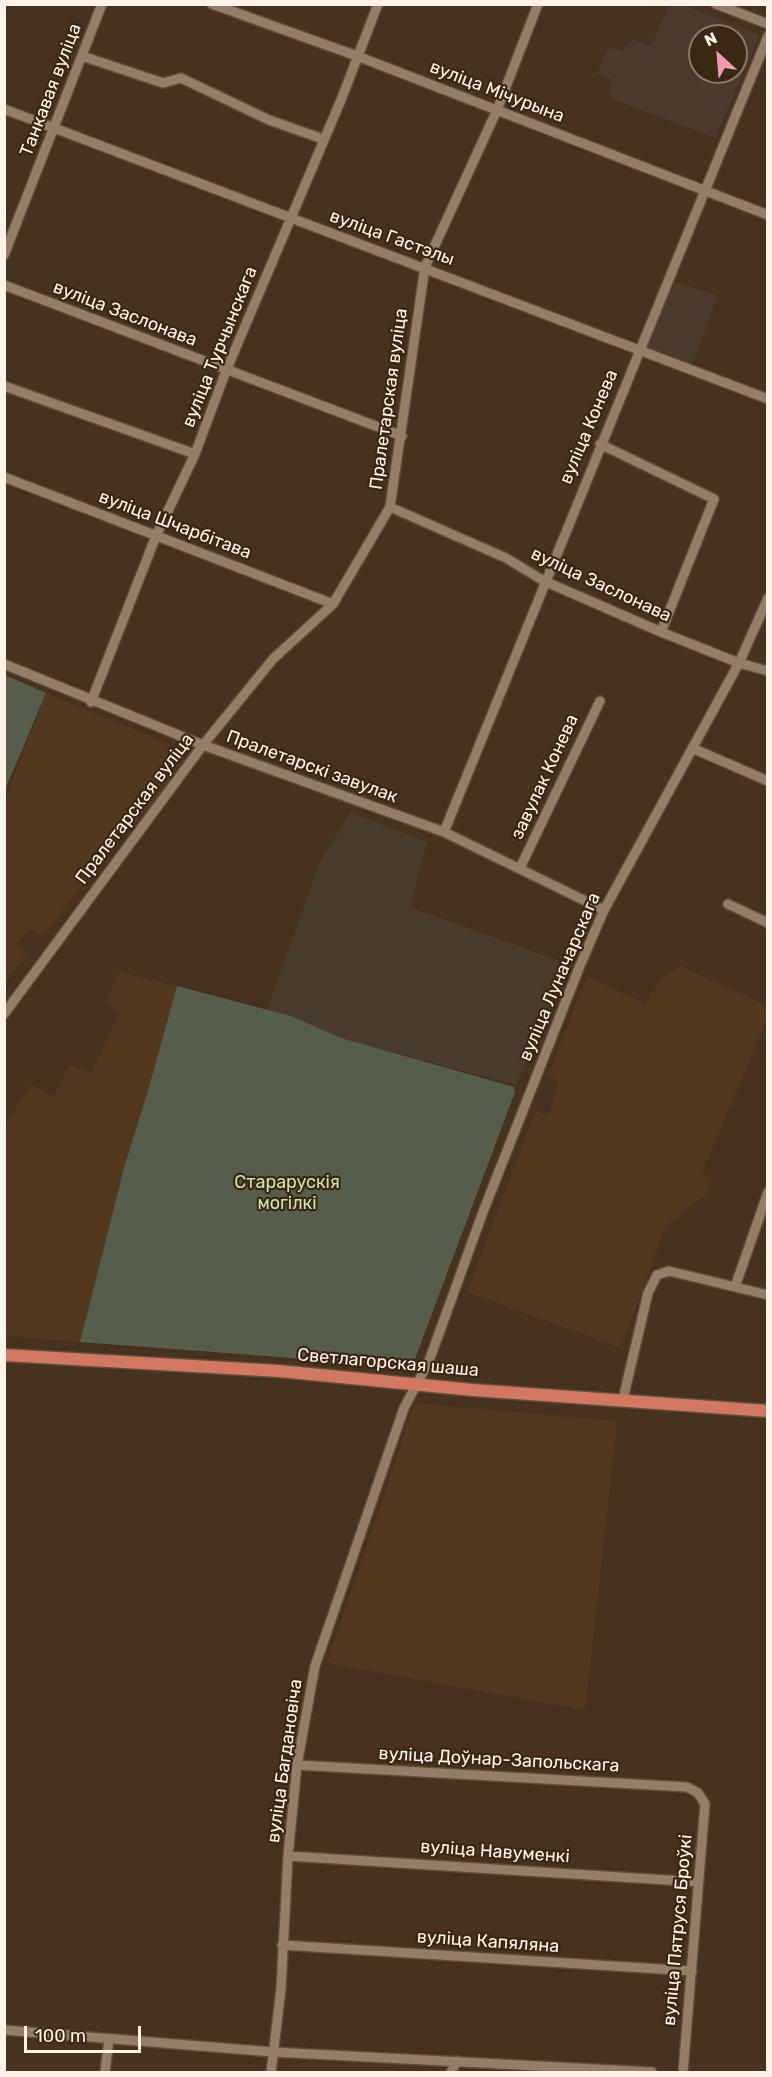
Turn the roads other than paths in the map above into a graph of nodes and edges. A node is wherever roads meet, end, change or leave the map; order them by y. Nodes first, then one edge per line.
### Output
1 (102, 4) edge
2 (212, 4) edge
3 (378, 4) edge
4 (538, 4) edge
5 (716, 4) edge
6 (768, 24) edge
7 (768, 36) edge
8 (82, 56) junction
9 (357, 56) junction
10 (4, 109) edge
11 (497, 110) junction
12 (53, 128) junction
13 (323, 139) junction
14 (704, 190) junction
15 (768, 215) edge
16 (292, 218) junction
17 (8, 237) edge
18 (4, 255) edge
19 (425, 267) junction
20 (4, 285) edge
21 (640, 350) junction
22 (226, 371) junction
23 (4, 386) edge
24 (768, 399) edge
25 (402, 436) junction
26 (600, 444) junction
27 (195, 454) junction
28 (4, 477) edge
29 (390, 507) junction
30 (156, 536) junction
31 (544, 581) junction
32 (768, 598) edge
33 (333, 604) junction
34 (661, 632) junction
35 (739, 663) junction
36 (4, 664) edge
37 (768, 671) edge
38 (600, 701) dead end
39 (91, 702) junction
40 (203, 745) junction
41 (692, 748) junction
42 (768, 781) edge
43 (444, 832) junction
44 (520, 867) junction
45 (728, 904) dead end
46 (604, 910) junction
47 (768, 923) edge
48 (4, 1014) edge
49 (768, 1192) edge
50 (735, 1287) junction
51 (768, 1295) edge
52 (4, 1355) edge
53 (417, 1385) junction
54 (623, 1399) junction
55 (768, 1411) edge
56 (297, 1765) junction
57 (698, 1793) joint
58 (288, 1856) junction
59 (699, 1882) junction
60 (282, 1946) junction
61 (692, 1971) junction
62 (4, 2030) edge
63 (109, 2039) junction
64 (273, 2052) junction
65 (457, 2061) junction
66 (569, 2069) edge
67 (105, 2073) edge
68 (271, 2073) edge
69 (452, 2073) edge
70 (652, 2073) edge
71 (683, 2073) edge

1 - 8 street, Танкавая вуліца
2 - 9 street, вуліца Мічурына
3 - 9 street, вуліца Турчынскага
4 - 11 street, Пралетарская вуліца
5 - 6 street
7 - 14 street, вуліца Конева
8 - 12 street, Танкавая вуліца
8 - 13 street
9 - 11 street, вуліца Мічурына
9 - 13 street, вуліца Турчынскага
10 - 12 street, вуліца Гастэлы
11 - 14 street, вуліца Мічурына
11 - 19 street, Пралетарская вуліца
12 - 16 street, вуліца Гастэлы
12 - 17 street, Танкавая вуліца
13 - 16 street, вуліца Турчынскага
14 - 15 street, вуліца Мічурына
14 - 21 street, вуліца Конева
16 - 19 street, вуліца Гастэлы
16 - 22 street, вуліца Турчынскага
17 - 18 street, Танкавая вуліца
19 - 21 street, вуліца Гастэлы
19 - 25 street, Пралетарская вуліца
20 - 22 street, вуліца Заслонава
21 - 24 street, вуліца Гастэлы
21 - 26 street, вуліца Конева
22 - 25 street, вуліца Заслонава
22 - 27 street, вуліца Турчынскага
23 - 27 street
25 - 29 street, Пралетарская вуліца
26 - 31 street, вуліца Конева
26 - 34 street
27 - 30 street, вуліца Турчынскага
28 - 30 street, вуліца Шчарбітава
29 - 31 street, вуліца Заслонава
29 - 33 street, Пралетарская вуліца
30 - 33 street, вуліца Шчарбітава
30 - 39 street, вуліца Турчынскага
31 - 34 street, вуліца Заслонава
31 - 43 street, вуліца Конева
32 - 35 street, вуліца Луначарскага
33 - 40 street, Пралетарская вуліца
34 - 35 street, вуліца Заслонава
35 - 37 street, вуліца Заслонава
35 - 41 street, вуліца Луначарскага
36 - 39 street, Пралетарскі завулак
38 - 44 street, завулак Конева
39 - 40 street, Пралетарскі завулак
40 - 43 street, Пралетарскі завулак
40 - 48 street, Пралетарская вуліца
41 - 42 street
41 - 46 street, вуліца Луначарскага
43 - 44 street, Пралетарскі завулак
44 - 46 street, Пралетарскі завулак
45 - 47 street
46 - 53 street, вуліца Луначарскага
49 - 50 street
50 - 51 street
50 - 54 street
52 - 53 main road, Светлагорская шаша
53 - 54 main road, Светлагорская шаша
53 - 56 street, вуліца Багдановіча
54 - 55 main road, Светлагорская шаша
56 - 57 street, вуліца Доўнар-Запольскага
56 - 58 street, вуліца Багдановіча
57 - 59 street, вуліца Пятруся Броўкі
58 - 59 street, вуліца Навуменкі
58 - 60 street, вуліца Багдановіча
59 - 61 street, вуліца Пятруся Броўкі
60 - 61 street, вуліца Капяляна
60 - 64 street, вуліца Багдановіча
61 - 71 street, вуліца Пятруся Броўкі
62 - 63 street
63 - 64 street
63 - 67 street
64 - 65 street
64 - 68 street, вуліца Багдановіча
65 - 66 street
65 - 69 street
66 - 70 street

